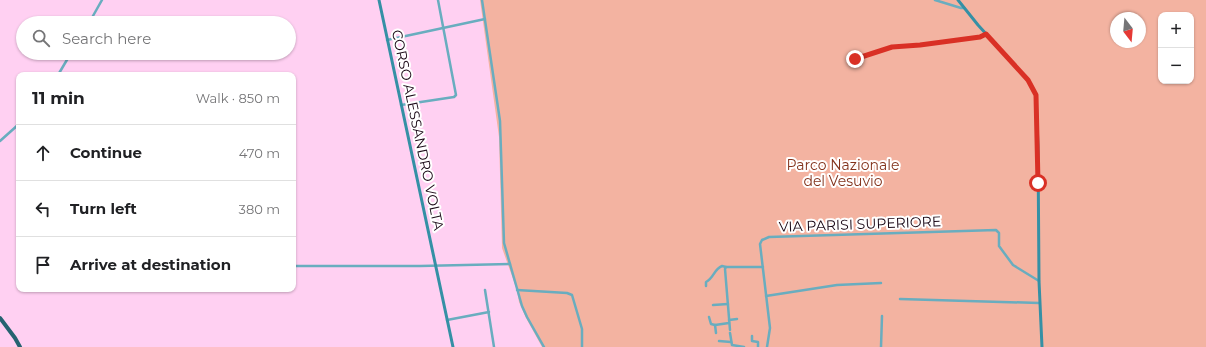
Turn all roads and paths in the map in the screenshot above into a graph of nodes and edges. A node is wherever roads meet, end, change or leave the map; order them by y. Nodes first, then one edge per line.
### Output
1 (102, 0) edge
2 (379, 0) edge
3 (438, 0) edge
4 (482, 0) edge
5 (935, 0) edge
6 (958, 0) edge
7 (964, 8) junction
8 (93, 16) edge
9 (485, 19) junction
10 (444, 28) junction
11 (986, 34) junction
12 (387, 40) junction
13 (855, 59) dead end
14 (66, 60) edge
15 (60, 72) edge
16 (401, 105) junction
17 (16, 127) edge
18 (0, 141) edge
19 (510, 264) junction
20 (436, 265) junction
21 (296, 266) edge
22 (726, 267) junction
23 (763, 267) junction
24 (1039, 281) junction
25 (881, 283) dead end
26 (706, 286) dead end
27 (485, 290) dead end
28 (518, 290) junction
29 (766, 296) junction
30 (900, 299) dead end
31 (1039, 303) junction
32 (728, 304) junction
33 (713, 305) dead end
34 (488, 312) junction
35 (882, 316) dead end
36 (709, 317) dead end
37 (0, 318) edge
38 (737, 319) dead end
39 (447, 320) junction
40 (729, 321) junction
41 (715, 325) junction
42 (716, 333) dead end
43 (752, 336) dead end
44 (719, 341) dead end
45 (731, 342) junction
46 (20, 347) edge
47 (453, 347) edge
48 (494, 347) edge
49 (544, 347) edge
50 (582, 347) edge
51 (744, 347) edge
52 (758, 347) edge
53 (767, 347) edge
54 (881, 347) edge
55 (1042, 347) edge

1 - 8 street
2 - 12 street, CORSO ALESSANDRO VOLTA
3 - 10 street
4 - 9 street
5 - 7 street
6 - 7 street
7 - 11 street
9 - 10 street
9 - 19 street
10 - 12 street
10 - 16 street
11 - 13 street
11 - 24 street
12 - 16 street, CORSO ALESSANDRO VOLTA
14 - 15 street
16 - 20 street, CORSO ALESSANDRO VOLTA
17 - 18 street
19 - 20 street
19 - 28 street
20 - 21 street
20 - 39 street, CORSO ALESSANDRO VOLTA
22 - 23 street
22 - 26 street
22 - 32 street
23 - 24 street, VIA PARISI SUPERIORE
23 - 29 street, VIA PARISI SUPERIORE
24 - 31 street
25 - 29 street
27 - 34 street
28 - 49 street
28 - 50 street
29 - 53 street, VIA PARISI SUPERIORE
30 - 31 street
31 - 55 street
32 - 33 street
32 - 40 street
34 - 39 street
34 - 48 street
35 - 54 street
36 - 41 street
37 - 46 highway
38 - 40 street
39 - 47 street, CORSO ALESSANDRO VOLTA
40 - 41 street
40 - 45 street
41 - 42 street
43 - 52 street
44 - 45 street
45 - 51 street

